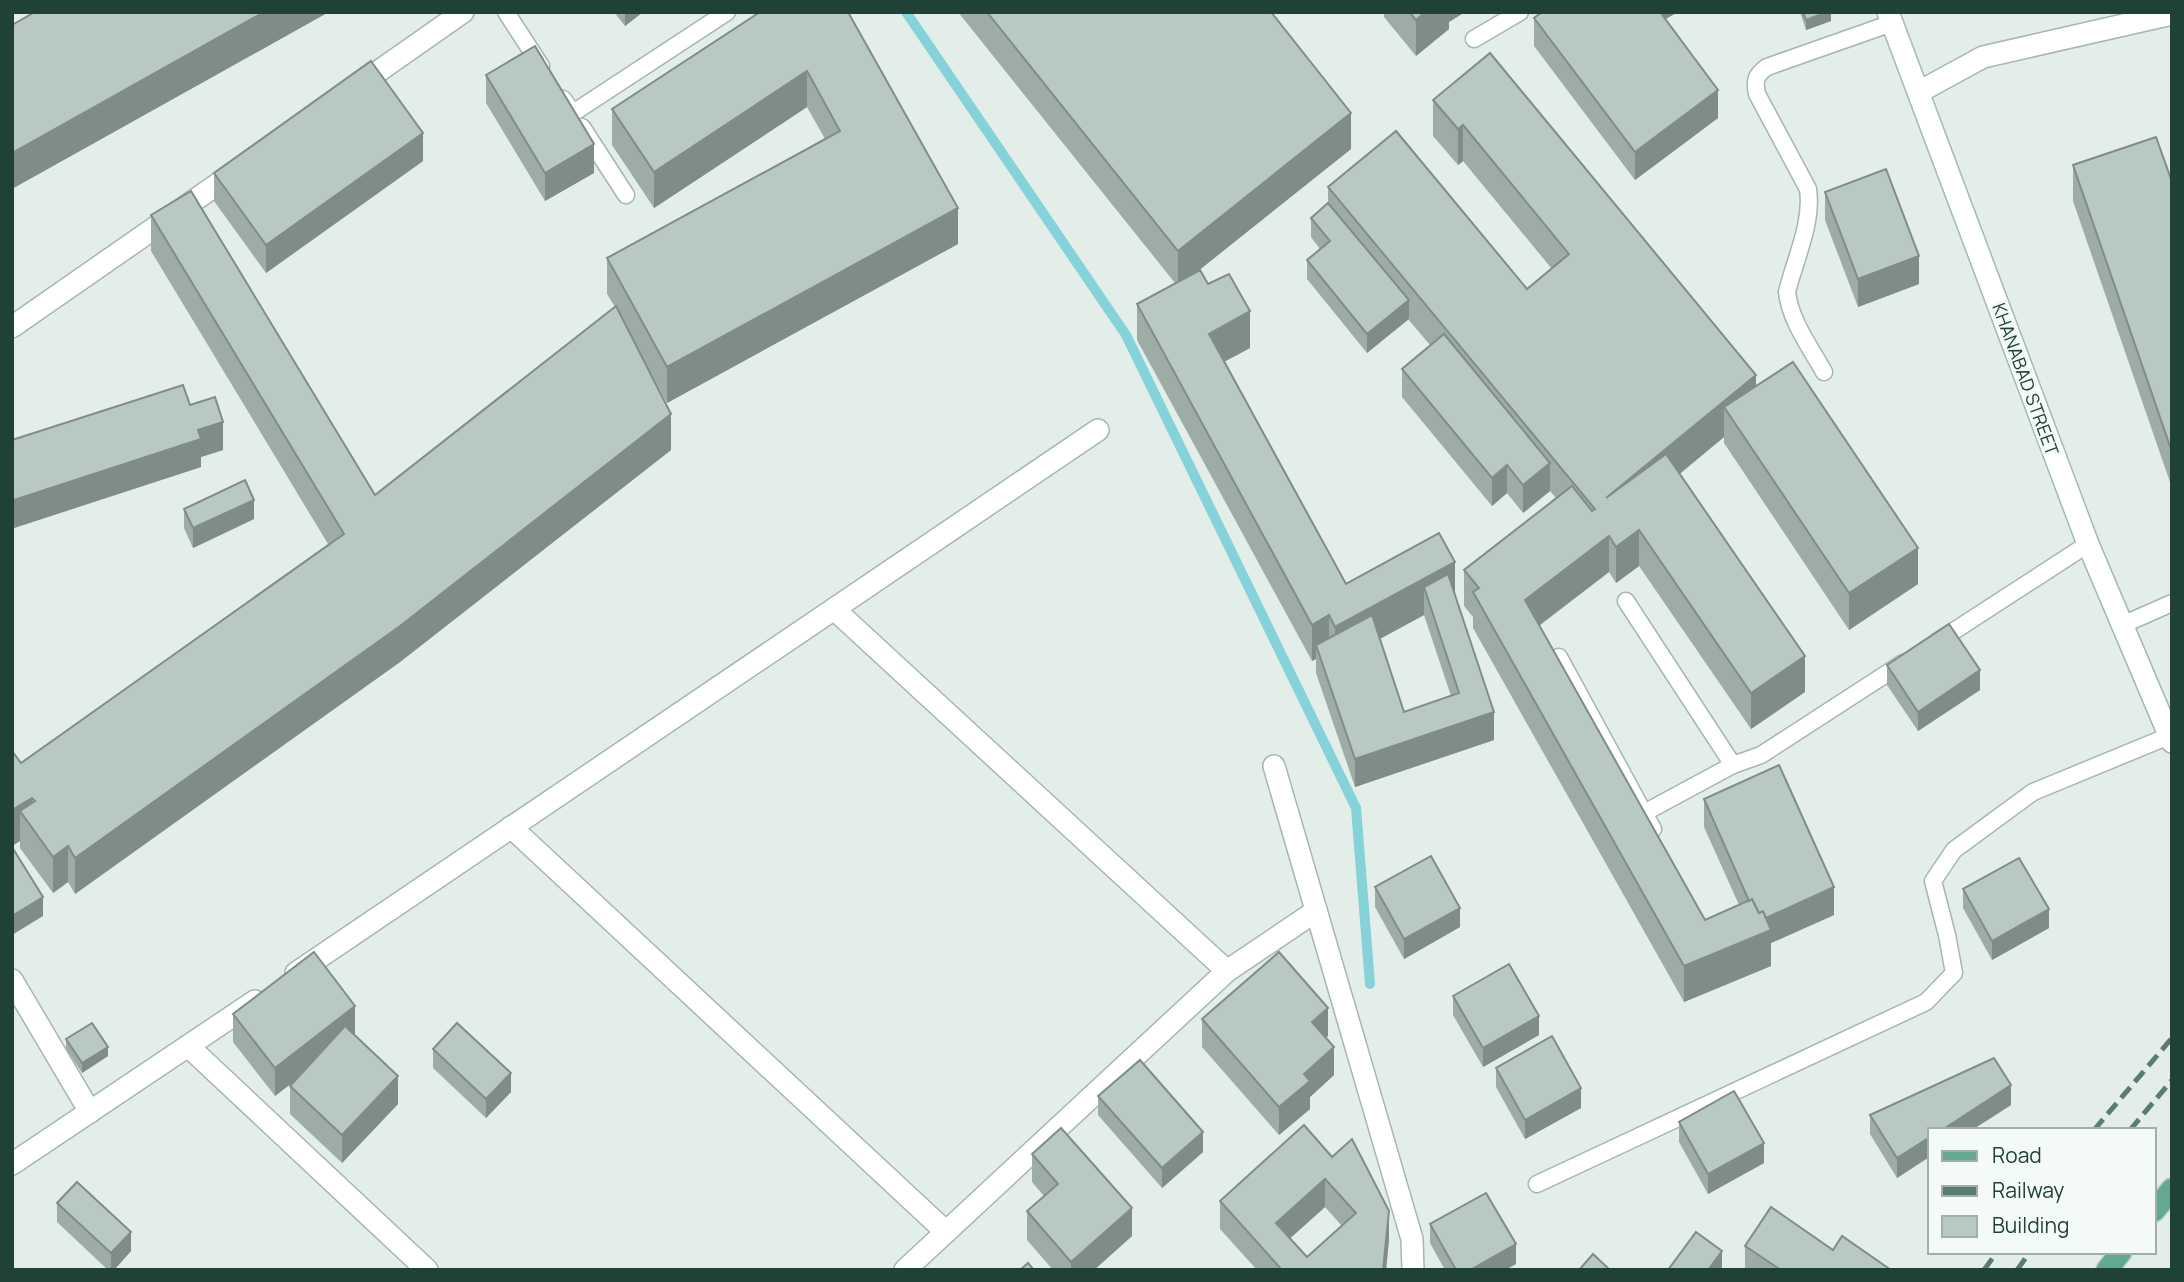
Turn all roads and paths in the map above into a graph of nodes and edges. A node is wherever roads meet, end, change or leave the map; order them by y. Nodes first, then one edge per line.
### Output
1 (463, 12) edge
2 (506, 12) edge
3 (727, 12) edge
4 (1520, 12) edge
5 (2172, 14) edge
6 (1890, 18) edge
7 (1474, 39) dead end
8 (1919, 92) junction
9 (339, 99) edge
10 (573, 113) junction
11 (249, 162) edge
12 (626, 195) dead end
13 (12, 327) edge
14 (1824, 372) dead end
15 (1098, 430) dead end
16 (2088, 544) junction
17 (1626, 601) dead end
18 (2172, 603) edge
19 (834, 609) junction
20 (2122, 625) junction
21 (1559, 657) edge
22 (2170, 739) edge
23 (1733, 765) junction
24 (1275, 766) dead end
25 (1644, 813) junction
26 (511, 827) junction
27 (1662, 846) edge
28 (1316, 911) junction
29 (1227, 971) junction
30 (12, 980) edge
31 (188, 1046) junction
32 (90, 1112) junction
33 (12, 1164) edge
34 (1537, 1184) dead end
35 (2172, 1189) edge
36 (2156, 1209) edge
37 (946, 1232) junction
38 (2119, 1254) edge
39 (427, 1270) edge
40 (905, 1270) edge
41 (1413, 1270) edge
42 (2107, 1270) edge

1 - 9 street
2 - 10 lane
3 - 10 lane
4 - 7 lane
5 - 8 street
6 - 8 street, KHANABAD STREET
6 - 14 lane
8 - 16 street, KHANABAD STREET
10 - 12 lane
11 - 13 street
15 - 19 street
16 - 20 street, KHANABAD STREET
16 - 23 lane
17 - 23 lane
18 - 20 lane
19 - 26 street
19 - 29 street
20 - 22 street, KHANABAD STREET
21 - 25 lane
22 - 34 lane
23 - 25 lane
24 - 28 street
25 - 27 lane
26 - 31 street
26 - 37 street
28 - 29 street
28 - 41 street
29 - 37 street
30 - 32 street
31 - 32 street
31 - 39 street
32 - 33 street
35 - 36 main road
37 - 40 street
38 - 42 main road

